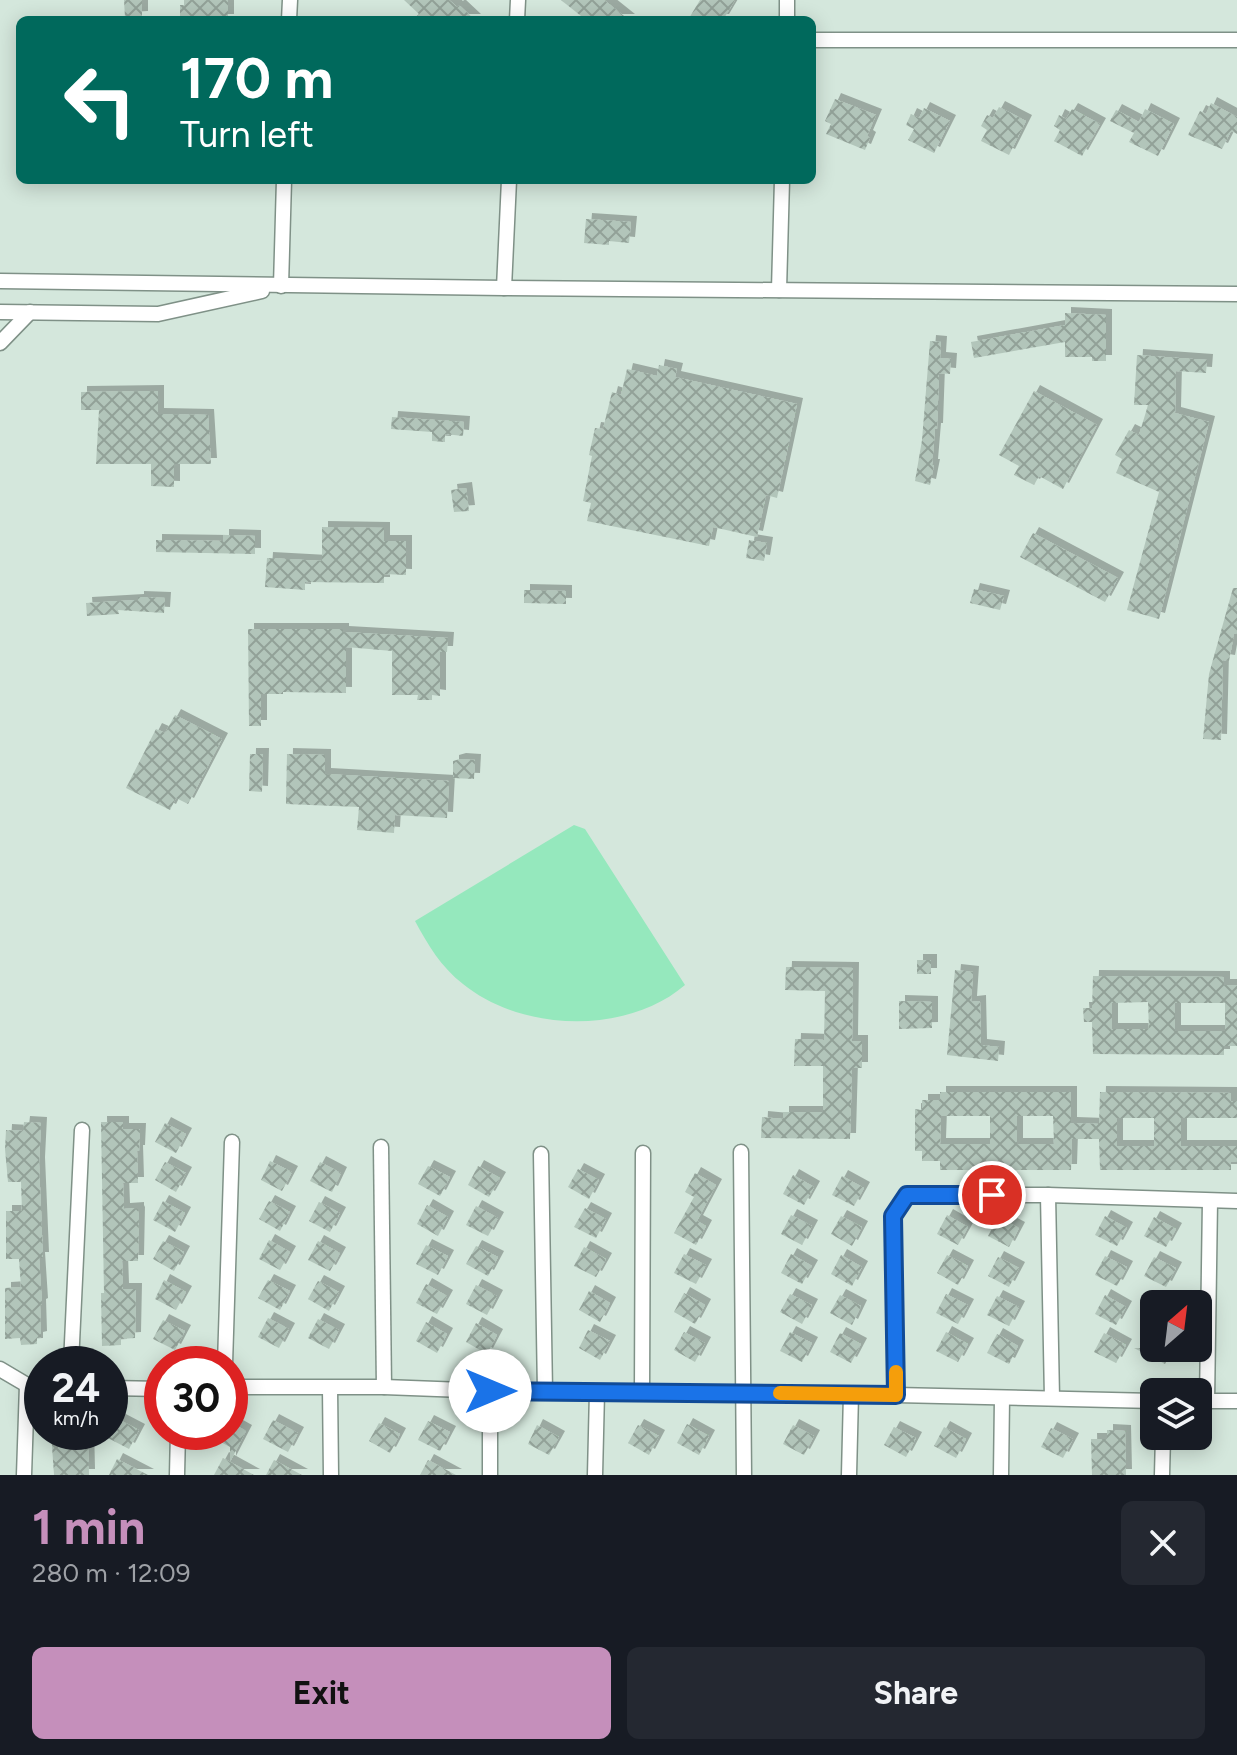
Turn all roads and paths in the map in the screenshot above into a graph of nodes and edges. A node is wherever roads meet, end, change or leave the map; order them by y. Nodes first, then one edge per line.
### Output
1 (816, 40) edge
2 (1237, 40) edge
3 (284, 184) edge
4 (509, 184) edge
5 (782, 184) edge
6 (0, 281) edge
7 (281, 286) junction
8 (504, 288) junction
9 (779, 290) junction
10 (1237, 294) edge
11 (0, 312) edge
12 (30, 312) junction
13 (0, 343) edge
14 (82, 1130) dead end
15 (232, 1142) dead end
16 (381, 1147) dead end
17 (741, 1152) dead end
18 (643, 1153) dead end
19 (541, 1154) dead end
20 (1048, 1195) junction
21 (1210, 1201) junction
22 (1237, 1201) edge
23 (72, 1346) edge
24 (226, 1346) edge
25 (0, 1369) edge
26 (1204, 1378) edge
27 (24, 1380) edge
28 (248, 1387) edge
29 (384, 1387) junction
30 (330, 1388) junction
31 (490, 1391) junction
32 (545, 1392) junction
33 (597, 1392) junction
34 (642, 1392) junction
35 (743, 1393) junction
36 (851, 1394) junction
37 (896, 1395) junction
38 (1002, 1398) junction
39 (1052, 1398) junction
40 (1140, 1401) edge
41 (1212, 1401) edge
42 (1237, 1401) edge
43 (27, 1450) edge
44 (178, 1450) edge
45 (1163, 1450) edge
46 (24, 1475) edge
47 (177, 1475) edge
48 (331, 1475) edge
49 (490, 1475) edge
50 (595, 1475) edge
51 (744, 1475) edge
52 (849, 1475) edge
53 (1001, 1475) edge
54 (1162, 1475) edge

1 - 2 street
3 - 7 street
4 - 8 street
5 - 9 street
6 - 7 street
7 - 8 street
7 - 12 street
8 - 9 street
9 - 10 street
11 - 12 street
12 - 13 street
14 - 23 street
15 - 24 street
16 - 29 street
17 - 35 street
18 - 34 street
19 - 32 street
20 - 21 street
20 - 37 street
20 - 39 street
21 - 22 street
21 - 26 street
25 - 27 street
28 - 30 street
29 - 30 street
29 - 31 street
30 - 48 street
31 - 32 street
31 - 49 street
32 - 33 street
33 - 34 street
33 - 50 street
34 - 35 street
35 - 36 street
35 - 51 street
36 - 37 street
36 - 52 street
37 - 38 street
38 - 39 street
38 - 53 street
39 - 40 street
41 - 42 street
43 - 46 street
44 - 47 street
45 - 54 street

